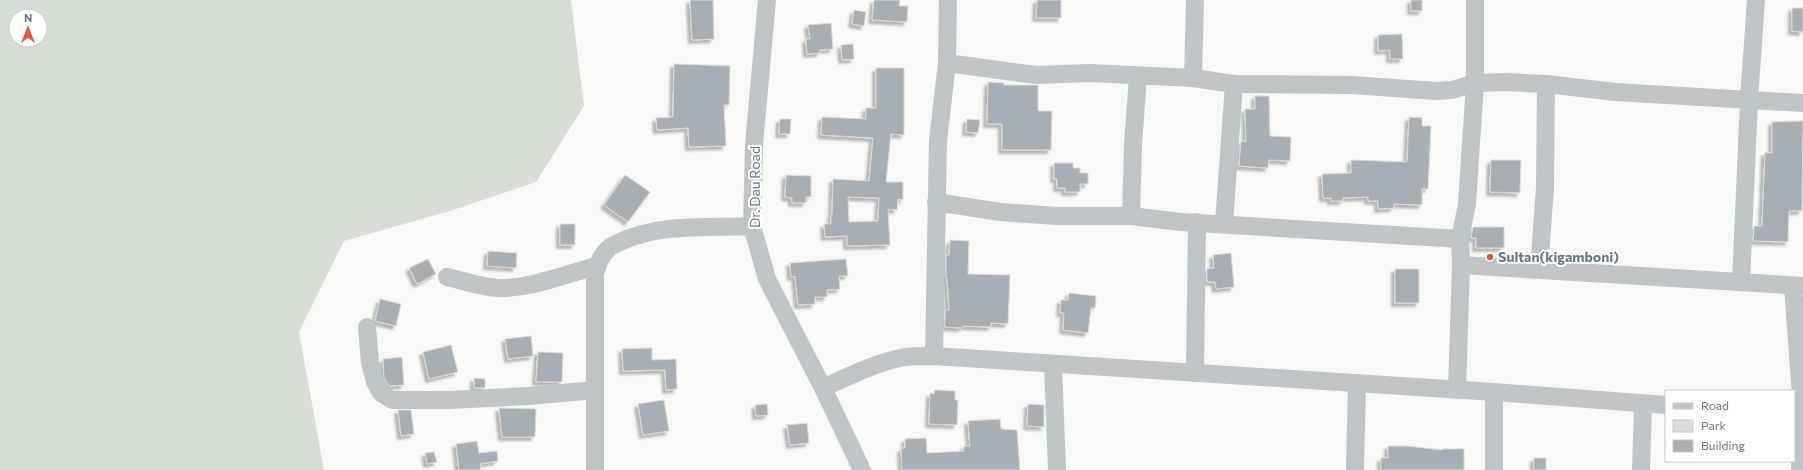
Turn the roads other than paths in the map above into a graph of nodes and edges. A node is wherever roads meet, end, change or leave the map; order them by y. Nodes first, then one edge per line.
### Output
1 (767, 0) edge
2 (948, 0) edge
3 (1194, 0) edge
4 (1475, 0) edge
5 (1756, 0) edge
6 (947, 63) junction
7 (1138, 76) junction
8 (1193, 78) junction
9 (1475, 83) junction
10 (1234, 84) junction
11 (1546, 84) junction
12 (1749, 100) junction
13 (1803, 103) edge
14 (936, 202) junction
15 (1131, 216) junction
16 (1197, 222) junction
17 (1224, 223) junction
18 (752, 226) junction
19 (1460, 238) junction
20 (1461, 265) junction
21 (597, 266) junction
22 (1539, 269) junction
23 (447, 276) dead end
24 (1741, 282) junction
25 (1798, 286) edge
26 (367, 327) dead end
27 (934, 356) junction
28 (1053, 364) junction
29 (1194, 373) junction
30 (1357, 383) junction
31 (823, 388) junction
32 (595, 390) junction
33 (1457, 390) junction
34 (1494, 392) junction
35 (1643, 404) junction
36 (1665, 405) edge
37 (1800, 409) edge
38 (595, 470) edge
39 (862, 470) edge
40 (1057, 470) edge
41 (1355, 470) edge
42 (1494, 470) edge
43 (1642, 470) edge
44 (1800, 470) edge

1 - 18 street, Dr. Dau Road
2 - 6 street
3 - 8 street
4 - 9 street
5 - 12 street
6 - 7 street
6 - 14 street
7 - 8 street
7 - 15 street
8 - 10 street
9 - 10 street
9 - 11 street
9 - 19 street
10 - 17 street
11 - 12 street
11 - 22 street
12 - 13 street
12 - 24 street
14 - 15 street
14 - 27 street
15 - 16 street
16 - 17 street
16 - 29 street
17 - 19 street
18 - 21 street
18 - 31 street, Dr. Dau Road
19 - 20 street
20 - 22 street
20 - 33 street
21 - 23 street
21 - 32 street
22 - 24 street
24 - 25 street
25 - 37 street
26 - 32 street
27 - 28 street
27 - 31 street
28 - 29 street
28 - 40 street
29 - 30 street
30 - 33 street
30 - 41 street
31 - 39 street, Dr. Dau Road
32 - 38 street
33 - 34 street
34 - 35 street
34 - 42 street
35 - 36 street
35 - 43 street
37 - 44 street

